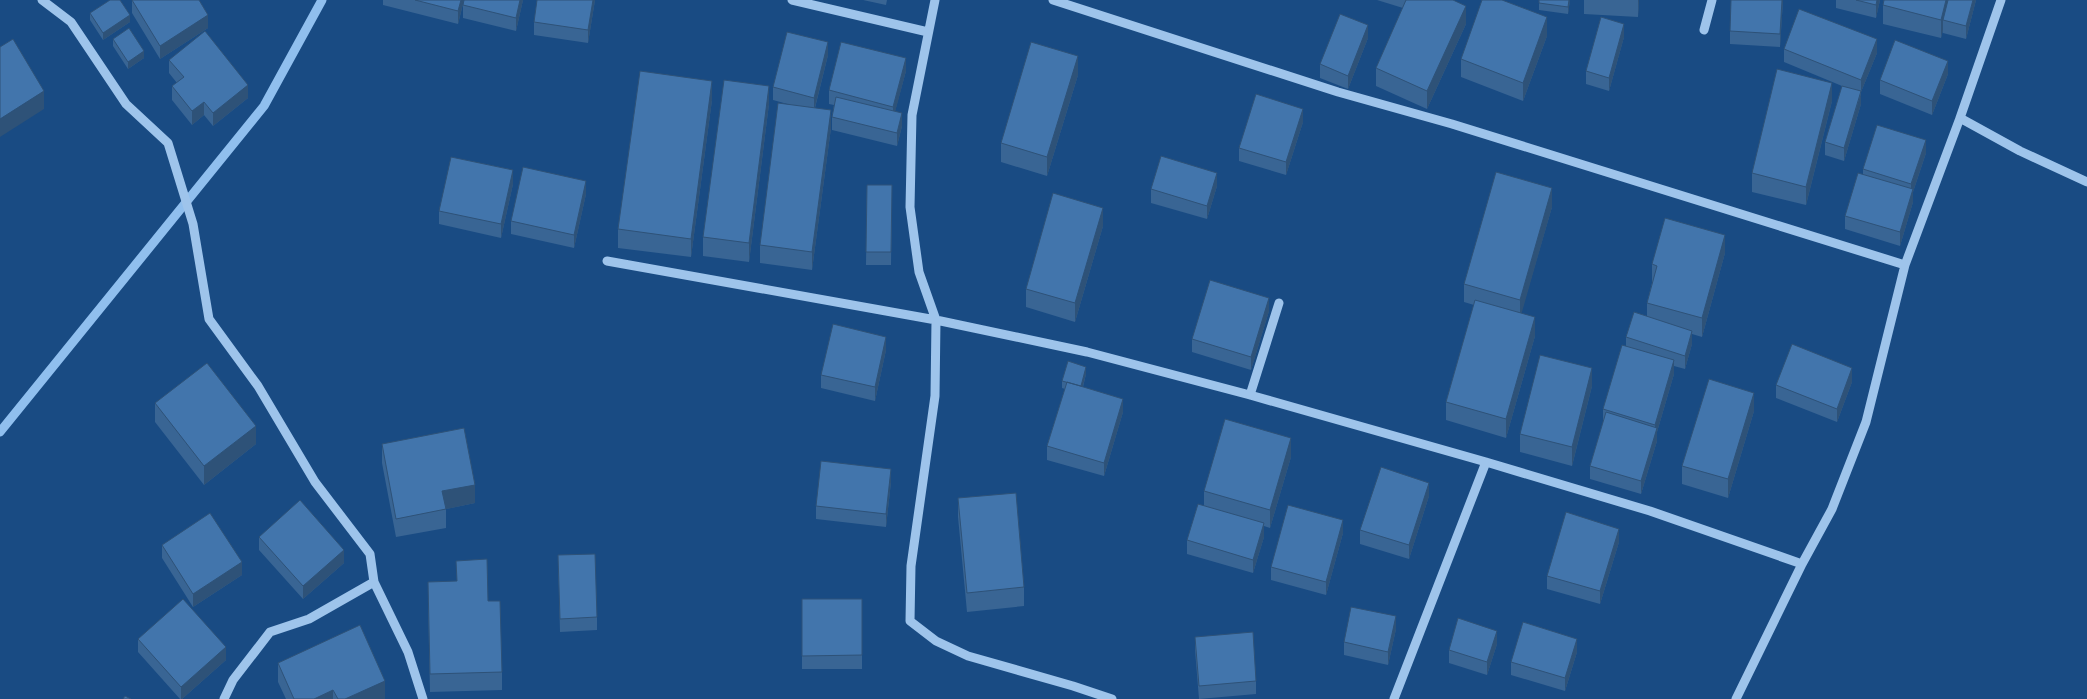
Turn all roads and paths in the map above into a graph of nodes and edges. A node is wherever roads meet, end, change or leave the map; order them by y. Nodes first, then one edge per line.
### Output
1 (42, 0) edge
2 (792, 0) edge
3 (935, 0) edge
4 (1053, 0) edge
5 (1712, 0) edge
6 (2001, 0) edge
7 (1704, 30) dead end
8 (928, 32) junction
9 (1960, 118) junction
10 (2087, 182) edge
11 (607, 261) dead end
12 (1905, 265) junction
13 (1278, 304) dead end
14 (936, 320) junction
15 (1250, 395) junction
16 (1486, 462) junction
17 (1802, 564) junction
18 (374, 582) junction
19 (224, 699) edge
20 (423, 699) edge
21 (1112, 699) edge
22 (1394, 699) edge
23 (1736, 699) edge

1 - 18 street
2 - 8 street
3 - 8 street
4 - 12 street
5 - 7 street
6 - 9 street
8 - 14 street
9 - 10 street
9 - 12 street
11 - 14 street
12 - 17 street
13 - 15 street
14 - 15 street
14 - 21 street
15 - 16 street
16 - 17 street
16 - 22 street
17 - 23 street
18 - 19 street
18 - 20 street

